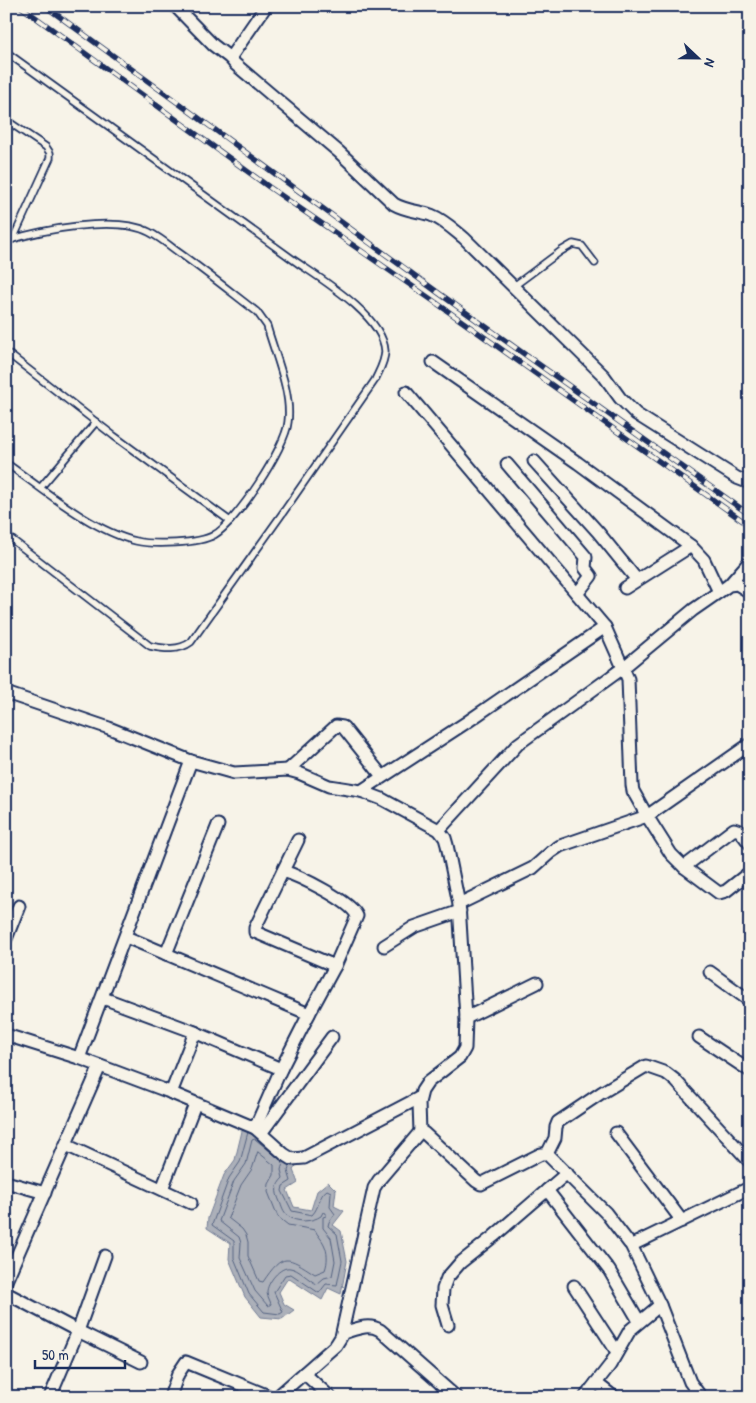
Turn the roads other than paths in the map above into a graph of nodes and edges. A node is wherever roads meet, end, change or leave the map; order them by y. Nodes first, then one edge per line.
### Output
1 (175, 6) edge
2 (266, 6) edge
3 (6, 52) edge
4 (230, 58) junction
5 (6, 120) edge
6 (13, 239) junction
7 (6, 241) edge
8 (595, 263) dead end
9 (514, 286) junction
10 (6, 352) edge
11 (433, 362) dead end
12 (406, 392) dead end
13 (96, 422) junction
14 (534, 461) dead end
15 (6, 462) edge
16 (508, 464) dead end
17 (750, 483) edge
18 (41, 487) junction
19 (230, 521) junction
20 (6, 536) edge
21 (691, 546) junction
22 (750, 561) edge
23 (637, 580) junction
24 (729, 585) junction
25 (625, 588) dead end
26 (719, 592) junction
27 (750, 592) edge
28 (577, 594) junction
29 (605, 628) junction
30 (623, 668) junction
31 (6, 693) edge
32 (750, 744) edge
33 (191, 762) junction
34 (288, 770) junction
35 (382, 776) junction
36 (361, 791) junction
37 (646, 816) junction
38 (218, 825) dead end
39 (439, 830) junction
40 (298, 840) dead end
41 (750, 844) edge
42 (684, 867) junction
43 (283, 871) junction
44 (750, 872) edge
45 (18, 906) dead end
46 (459, 907) junction
47 (126, 937) junction
48 (6, 939) edge
49 (384, 946) dead end
50 (166, 954) junction
51 (335, 966) junction
52 (710, 972) dead end
53 (537, 982) dead end
54 (103, 998) junction
55 (750, 1001) edge
56 (308, 1014) junction
57 (466, 1018) junction
58 (195, 1032) junction
59 (6, 1035) edge
60 (699, 1037) dead end
61 (332, 1038) dead end
62 (80, 1058) junction
63 (100, 1066) junction
64 (281, 1070) junction
65 (750, 1071) edge
66 (171, 1093) junction
67 (419, 1098) junction
68 (195, 1104) junction
69 (258, 1130) junction
70 (420, 1132) junction
71 (616, 1133) dead end
72 (66, 1145) junction
73 (548, 1154) junction
74 (750, 1162) edge
75 (567, 1173) junction
76 (6, 1182) edge
77 (162, 1189) junction
78 (547, 1190) junction
79 (750, 1190) edge
80 (45, 1193) junction
81 (190, 1203) dead end
82 (682, 1222) junction
83 (631, 1245) junction
84 (105, 1256) dead end
85 (11, 1257) edge
86 (6, 1281) edge
87 (574, 1286) dead end
88 (6, 1293) edge
89 (660, 1305) junction
90 (639, 1322) junction
91 (448, 1325) dead end
92 (78, 1331) junction
93 (343, 1333) junction
94 (617, 1352) junction
95 (141, 1362) dead end
96 (304, 1373) junction
97 (596, 1383) junction
98 (50, 1397) edge
99 (170, 1397) edge
100 (271, 1397) edge
101 (276, 1397) edge
102 (330, 1397) edge
103 (456, 1397) edge
104 (585, 1397) edge
105 (614, 1397) edge
106 (701, 1397) edge

1 - 4 street
2 - 4 street
3 - 20 lane
4 - 9 street
5 - 6 lane
6 - 7 lane
6 - 19 lane
8 - 9 lane
9 - 17 street
10 - 13 lane
11 - 21 street
12 - 28 street
13 - 18 lane
13 - 19 lane
14 - 23 street
15 - 18 lane
16 - 28 street
18 - 19 lane
21 - 23 street
21 - 26 street
22 - 24 street
23 - 25 street
24 - 26 street
24 - 27 street
26 - 30 street
28 - 29 street
29 - 30 street
29 - 35 street
30 - 37 street
30 - 39 street
31 - 33 street
32 - 37 street
33 - 34 street
33 - 47 street
34 - 35 street
34 - 36 street
35 - 36 street
36 - 39 street
37 - 42 street
37 - 46 street
38 - 50 street
39 - 46 street
40 - 43 street
41 - 42 street
42 - 44 street
43 - 51 street
43 - 51 street
45 - 48 street
46 - 49 street
46 - 57 street
47 - 50 street
47 - 54 street
50 - 56 street
51 - 56 street
52 - 55 street
53 - 57 street
54 - 58 street
54 - 62 street
56 - 64 street
57 - 67 street
58 - 64 street
58 - 66 street
59 - 62 street
60 - 65 street
61 - 69 street
62 - 63 street
63 - 66 street
63 - 72 street
64 - 69 street
66 - 68 street
67 - 69 street
67 - 70 street
68 - 69 street
68 - 77 street
70 - 73 street
70 - 93 street
71 - 82 street
72 - 77 street
72 - 80 street
73 - 74 street
73 - 75 street
75 - 78 street
75 - 83 street
76 - 80 street
77 - 81 street
78 - 90 street
78 - 91 street
79 - 82 street
80 - 85 street
82 - 83 street
83 - 89 street
84 - 92 street
85 - 86 street
87 - 94 street
88 - 92 street
89 - 90 street
89 - 106 street
90 - 94 street
92 - 95 street
92 - 98 street
93 - 96 street
93 - 103 street
94 - 97 street
96 - 101 street
96 - 102 street
97 - 104 street
97 - 105 street
99 - 100 street

